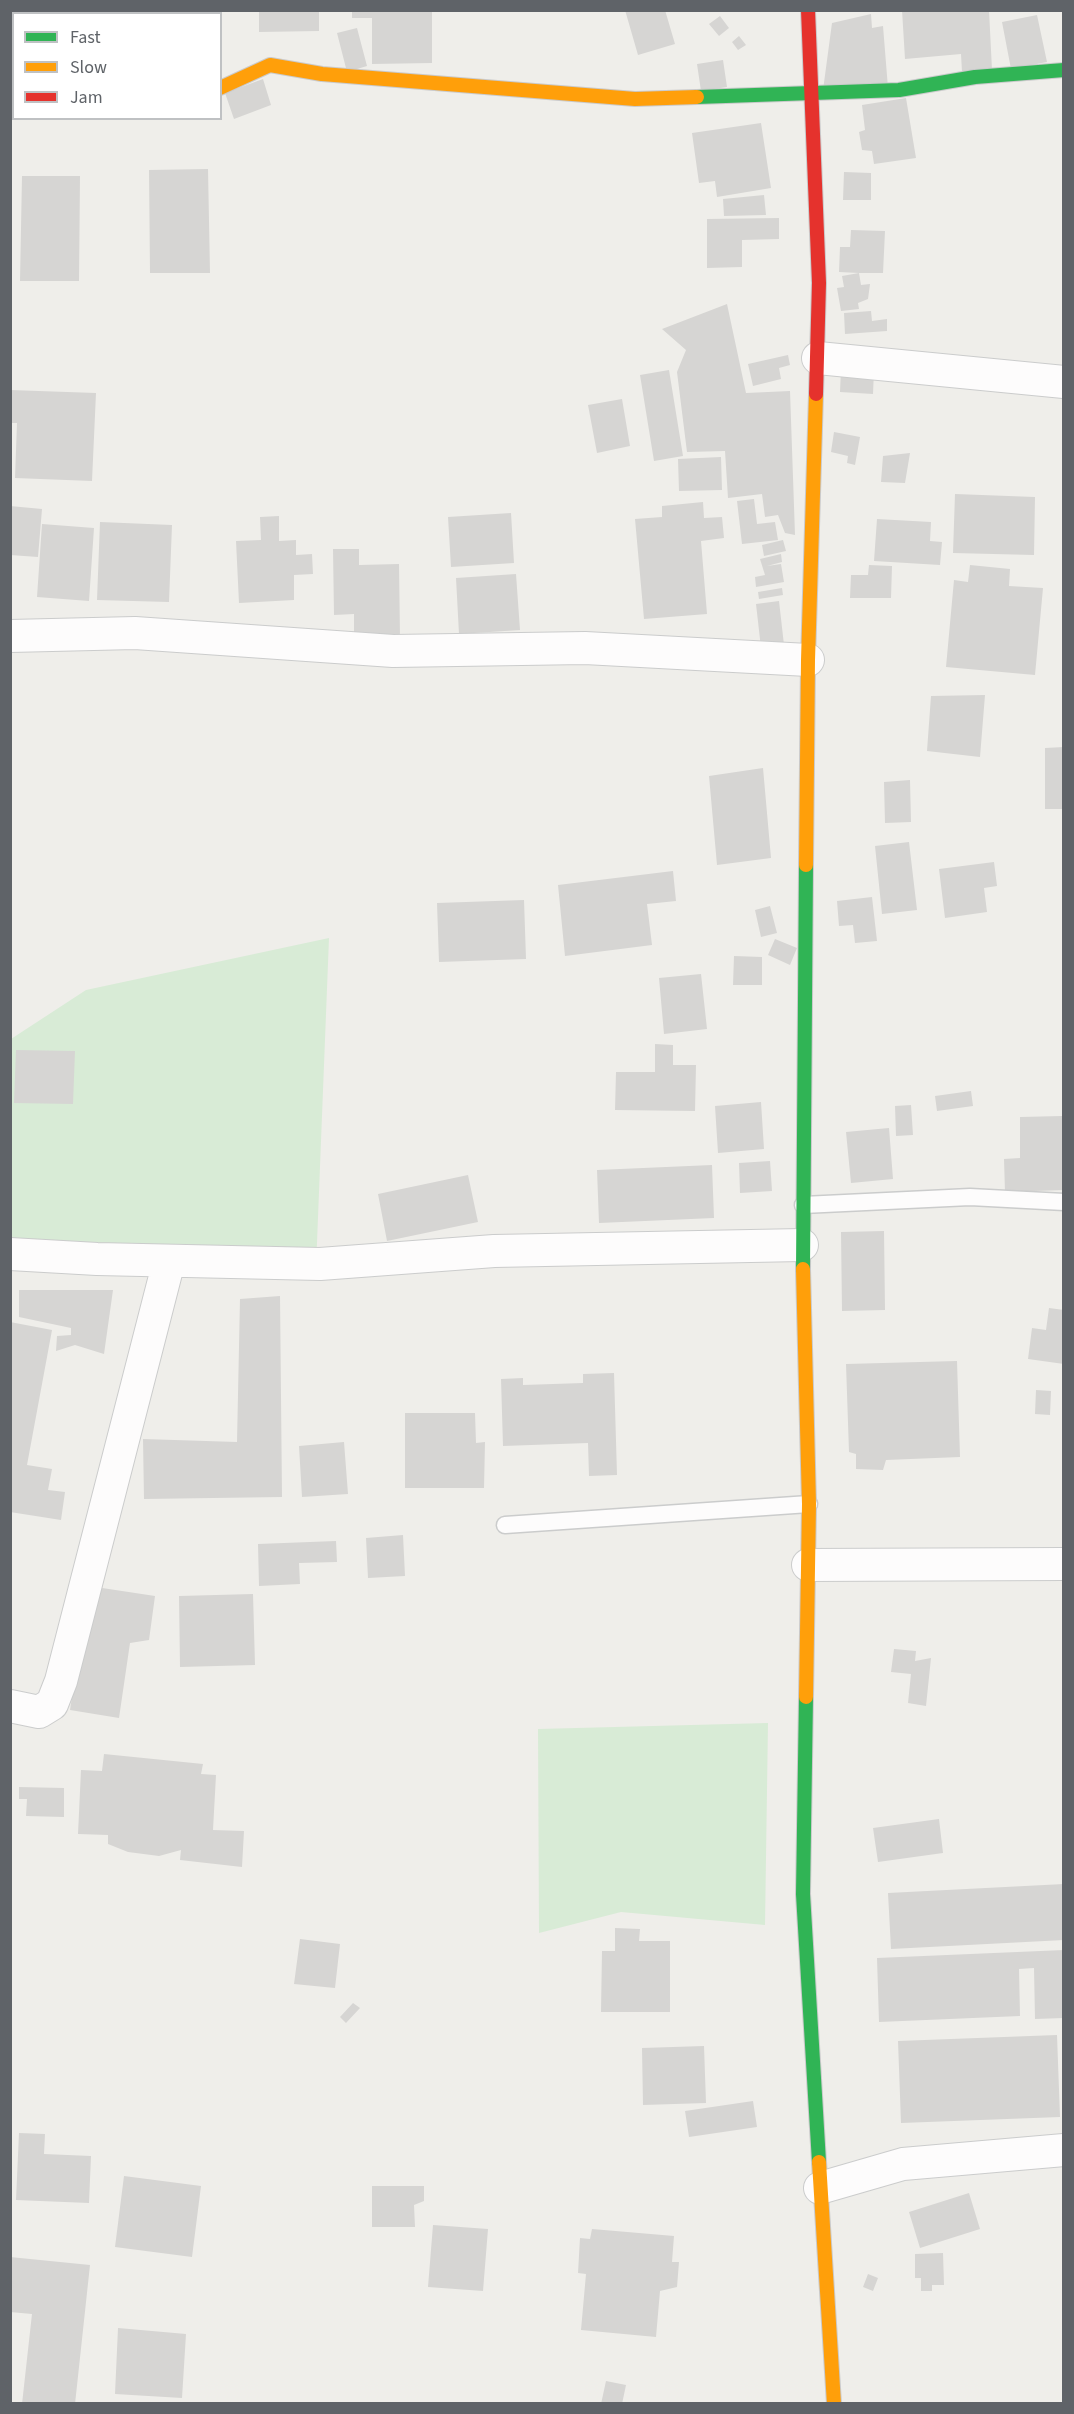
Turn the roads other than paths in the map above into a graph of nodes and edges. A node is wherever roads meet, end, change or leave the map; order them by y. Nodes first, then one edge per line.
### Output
1 (808, 10) edge
2 (1064, 70) edge
3 (222, 87) edge
4 (810, 93) junction
5 (818, 358) junction
6 (1064, 382) edge
7 (10, 636) edge
8 (808, 660) junction
9 (1064, 1202) edge
10 (802, 1204) junction
11 (802, 1245) junction
12 (10, 1254) edge
13 (169, 1261) junction
14 (810, 1504) junction
15 (505, 1525) dead end
16 (1064, 1564) edge
17 (808, 1565) junction
18 (10, 1706) edge
19 (1064, 2150) edge
20 (820, 2188) junction
21 (834, 2403) edge

1 - 4 main road
2 - 4 main road
3 - 4 main road
4 - 5 main road
5 - 6 street
5 - 8 main road
7 - 8 street
8 - 10 main road
9 - 10 lane
10 - 11 main road
11 - 13 street
11 - 14 main road
12 - 13 street
13 - 18 street
14 - 15 lane
14 - 17 main road
16 - 17 street
17 - 20 main road
19 - 20 street
20 - 21 main road

